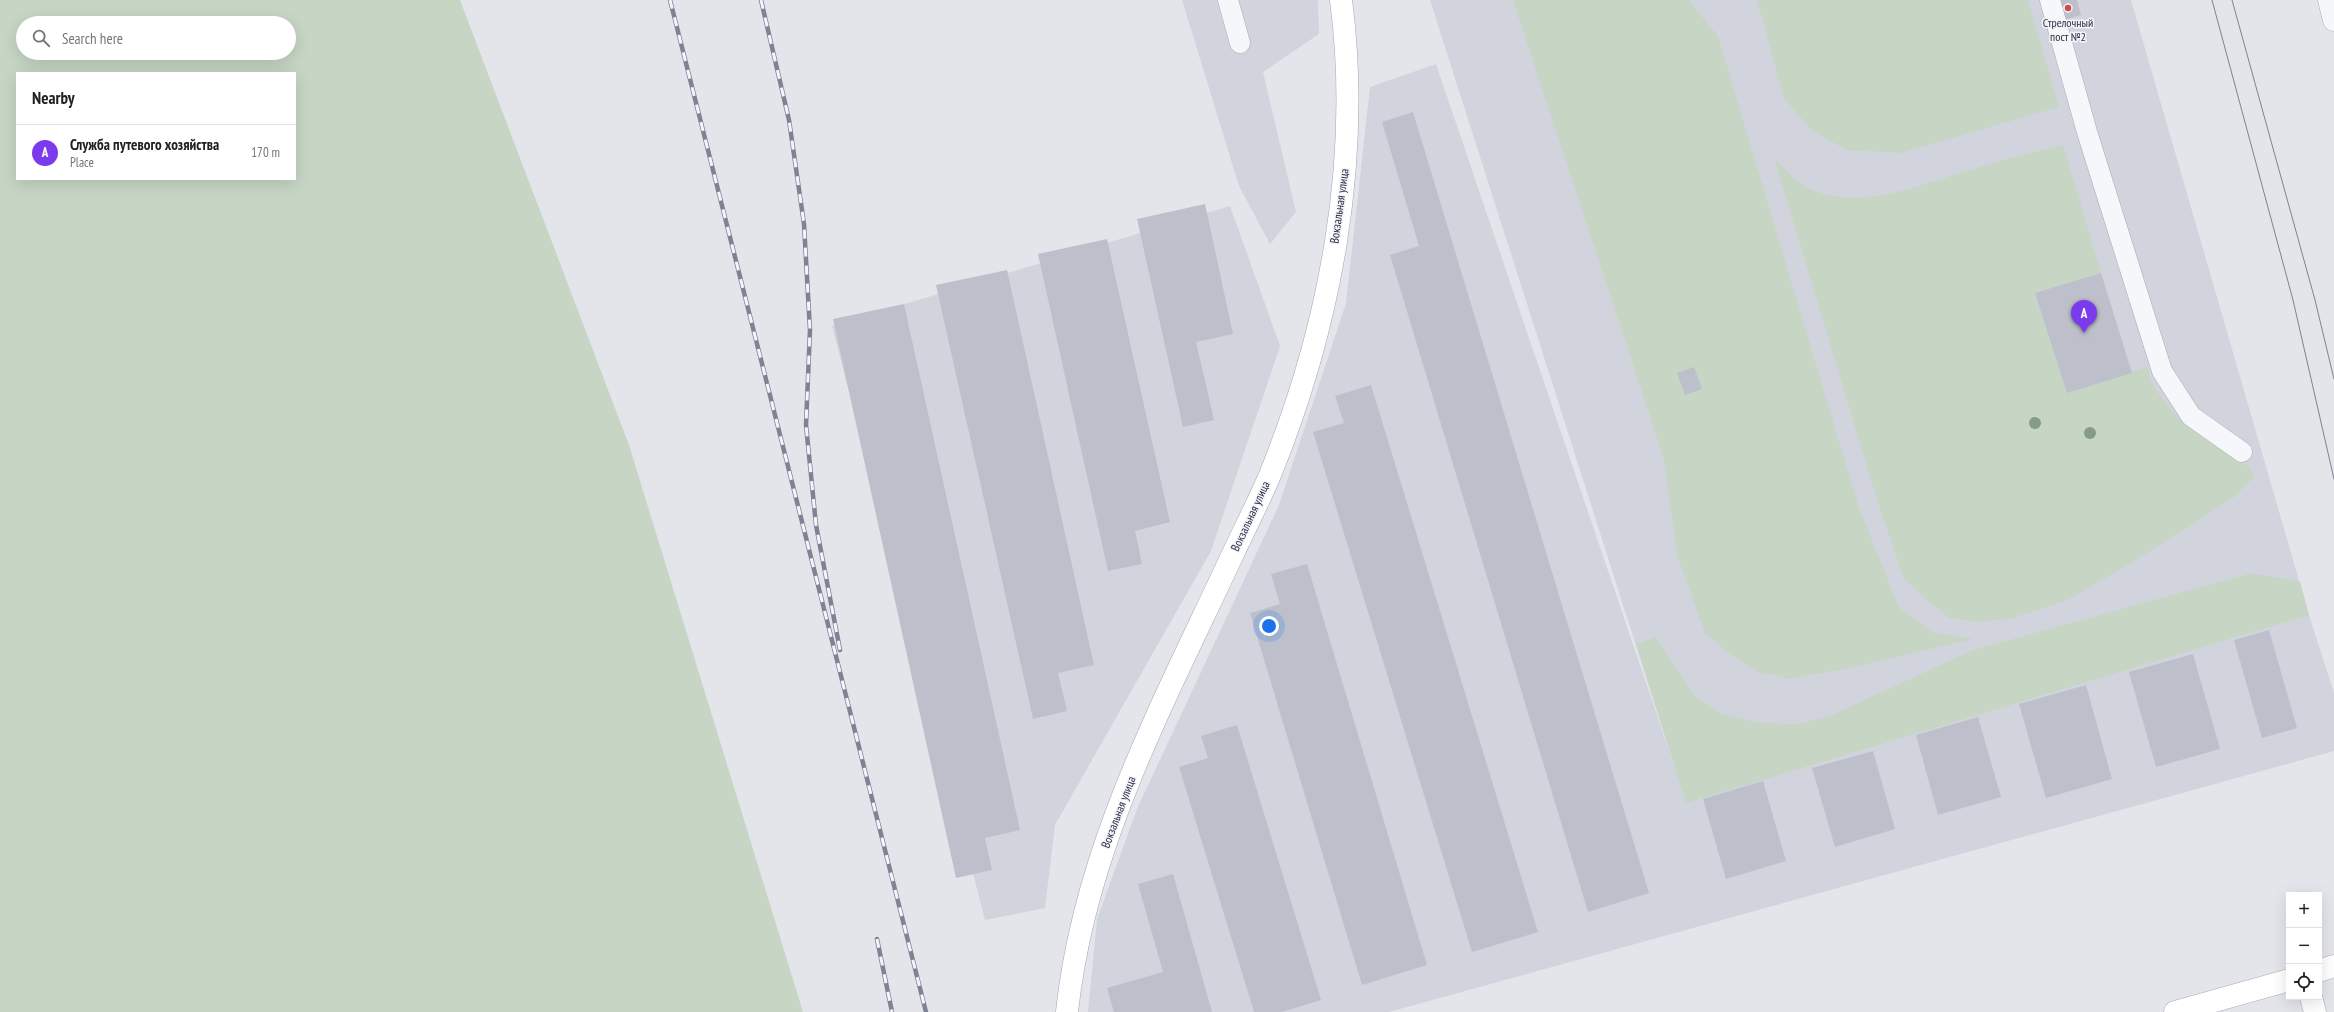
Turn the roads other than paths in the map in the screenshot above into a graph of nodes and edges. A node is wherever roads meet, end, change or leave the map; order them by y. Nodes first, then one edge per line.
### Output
1 (1228, 0) edge
2 (1341, 0) edge
3 (2050, 0) edge
4 (2329, 0) edge
5 (2334, 20) edge
6 (1240, 43) dead end
7 (2242, 452) dead end
8 (2334, 966) edge
9 (2322, 970) edge
10 (2286, 981) edge
11 (2312, 1000) edge
12 (1067, 1012) edge
13 (2175, 1012) edge
14 (2315, 1012) edge

1 - 6 lane
2 - 12 main road, Вокзальная улица
3 - 7 lane
4 - 5 street
8 - 9 main road
10 - 13 main road
11 - 14 main road

